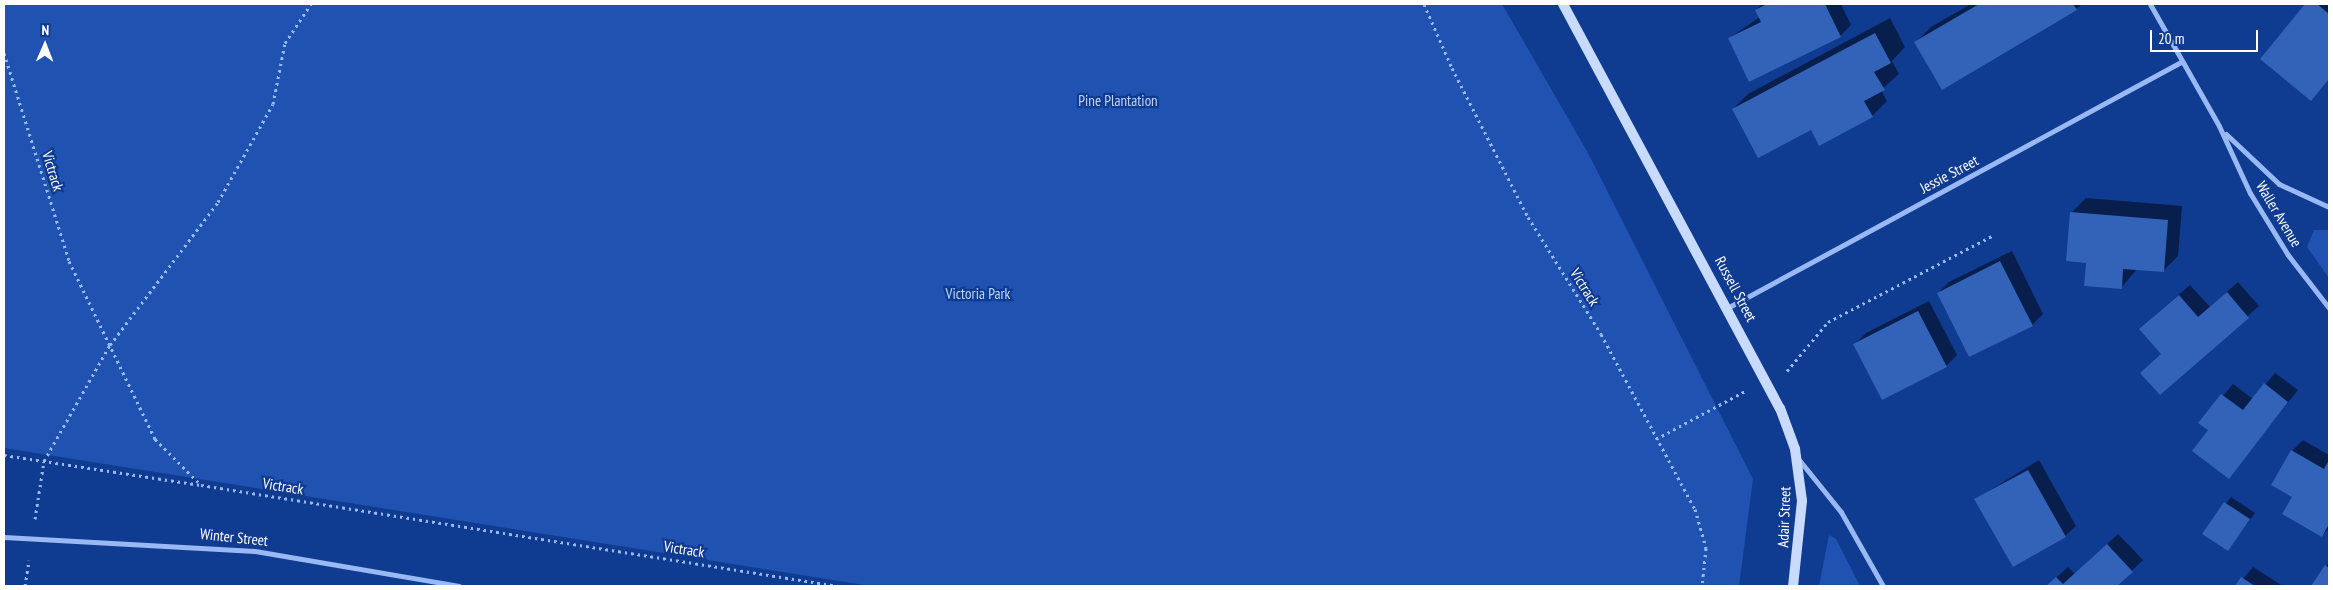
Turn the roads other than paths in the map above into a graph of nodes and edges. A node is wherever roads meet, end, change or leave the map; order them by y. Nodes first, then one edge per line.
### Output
1 (1563, 4) edge
2 (2150, 4) edge
3 (2182, 62) junction
4 (2219, 126) junction
5 (2329, 207) edge
6 (1729, 307) junction
7 (2329, 308) edge
8 (1795, 449) junction
9 (4, 537) edge
10 (459, 586) edge
11 (1793, 586) edge
12 (1883, 586) edge

1 - 6 street, Russell Street
2 - 3 street, Waller Avenue
3 - 4 street, Waller Avenue
3 - 6 street, Jessie Street
4 - 5 street, Waller Avenue
4 - 7 street, Waller Avenue
6 - 8 street, Russell Street
8 - 11 street, Adair Street
8 - 12 street, Russell Street
9 - 10 street, Winter Street

